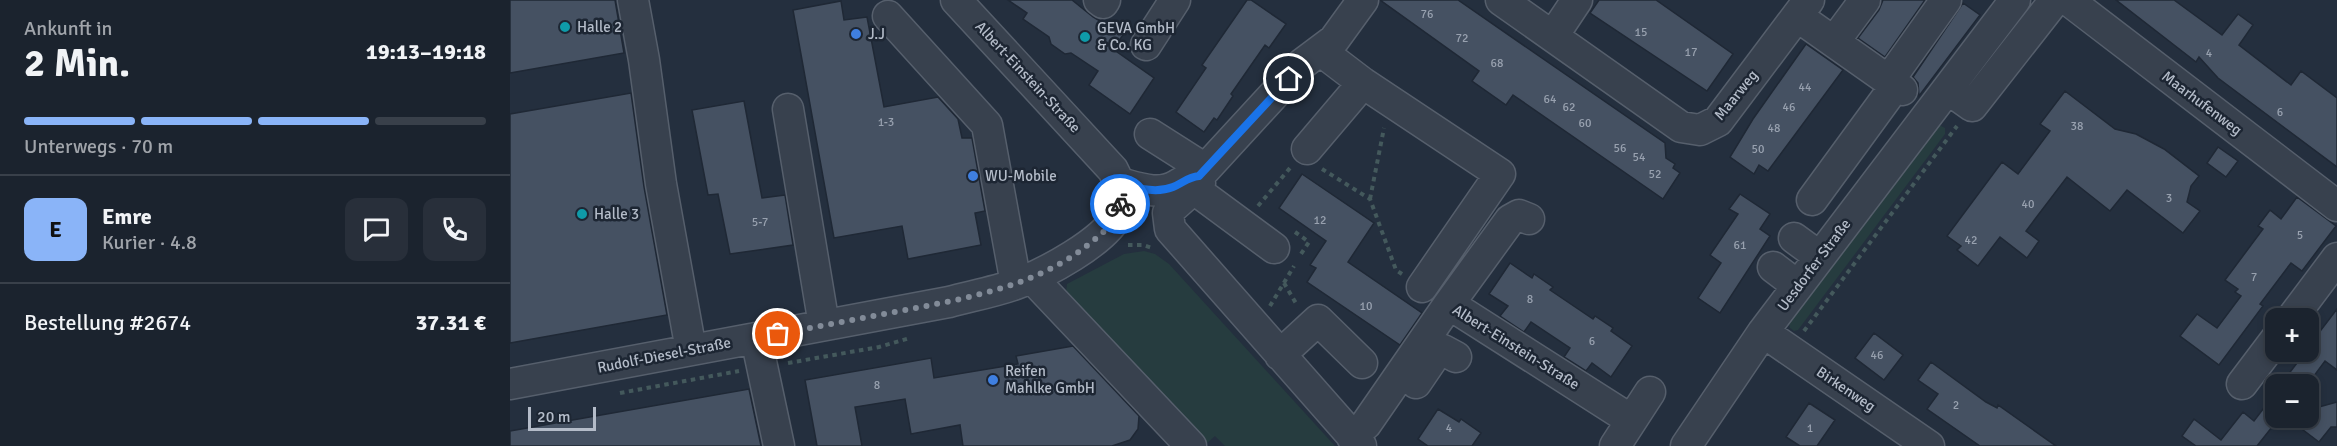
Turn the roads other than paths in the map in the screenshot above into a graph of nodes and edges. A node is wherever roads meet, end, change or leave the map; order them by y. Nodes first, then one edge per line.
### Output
1 (633, 0) edge
2 (956, 0) edge
3 (1099, 0) edge
4 (1105, 0) edge
5 (1175, 0) edge
6 (1363, 0) edge
7 (1501, 0) edge
8 (1577, 0) edge
9 (1865, 0) edge
10 (1946, 0) edge
11 (2015, 0) edge
12 (2055, 0) edge
13 (2068, 0) edge
14 (1803, 8) edge
15 (888, 16) dead end
16 (1842, 31) dead end
17 (1553, 36) junction
18 (1146, 45) dead end
19 (1321, 51) junction
20 (1363, 84) junction
21 (1896, 85) junction
22 (1948, 89) junction
23 (788, 109) dead end
24 (1150, 134) dead end
25 (1304, 152) road end
26 (1199, 178) junction
27 (1120, 183) junction
28 (1812, 200) dead end
29 (2337, 206) edge
30 (1529, 219) dead end
31 (1794, 238) dead end
32 (1274, 248) dead end
33 (1820, 257) junction
34 (2337, 258) edge
35 (1773, 267) dead end
36 (1024, 281) junction
37 (1798, 286) junction
38 (1422, 287) road end
39 (1449, 304) junction
40 (2300, 308) edge
41 (824, 325) junction
42 (1763, 332) junction
43 (756, 338) junction
44 (692, 350) junction
45 (2265, 354) edge
46 (1280, 355) junction
47 (1456, 357) dead end
48 (1362, 363) dead end
49 (510, 384) edge
50 (2242, 384) dead end
51 (1650, 392) dead end
52 (1632, 420) junction
53 (1182, 443) edge
54 (1363, 443) edge
55 (779, 446) edge
56 (1615, 446) edge
57 (1686, 446) edge
58 (1929, 446) edge

1 - 44 street
2 - 27 street, Albert-Einstein-Straße
3 - 4 street
5 - 18 street
6 - 19 street
7 - 17 street, Maarweg
8 - 17 street
9 - 16 street
10 - 21 street
11 - 22 street, Uesdorfer Straße
12 - 22 street
13 - 29 street, Maarhufenweg
14 - 17 street, Maarweg
14 - 21 street
15 - 36 street
19 - 20 street
19 - 26 street
20 - 25 street
20 - 38 street
21 - 28 street
22 - 33 street, Uesdorfer Straße
23 - 41 street
24 - 26 street
26 - 27 street
26 - 32 street
26 - 46 street
27 - 36 street, Rudolf-Diesel-Straße
30 - 39 street
31 - 33 street
33 - 37 street, Uesdorfer Straße
34 - 40 street
35 - 37 street
36 - 41 street, Rudolf-Diesel-Straße
36 - 53 street
37 - 42 street, Uesdorfer Straße
39 - 52 street, Albert-Einstein-Straße
39 - 54 street, Albert-Einstein-Straße
41 - 43 street, Rudolf-Diesel-Straße
42 - 57 street, Uesdorfer Straße
42 - 58 street, Birkenweg
43 - 44 street, Rudolf-Diesel-Straße
43 - 55 street
44 - 49 street, Rudolf-Diesel-Straße
45 - 50 street
46 - 48 street
46 - 54 street
47 - 54 street
51 - 52 street
52 - 56 street

